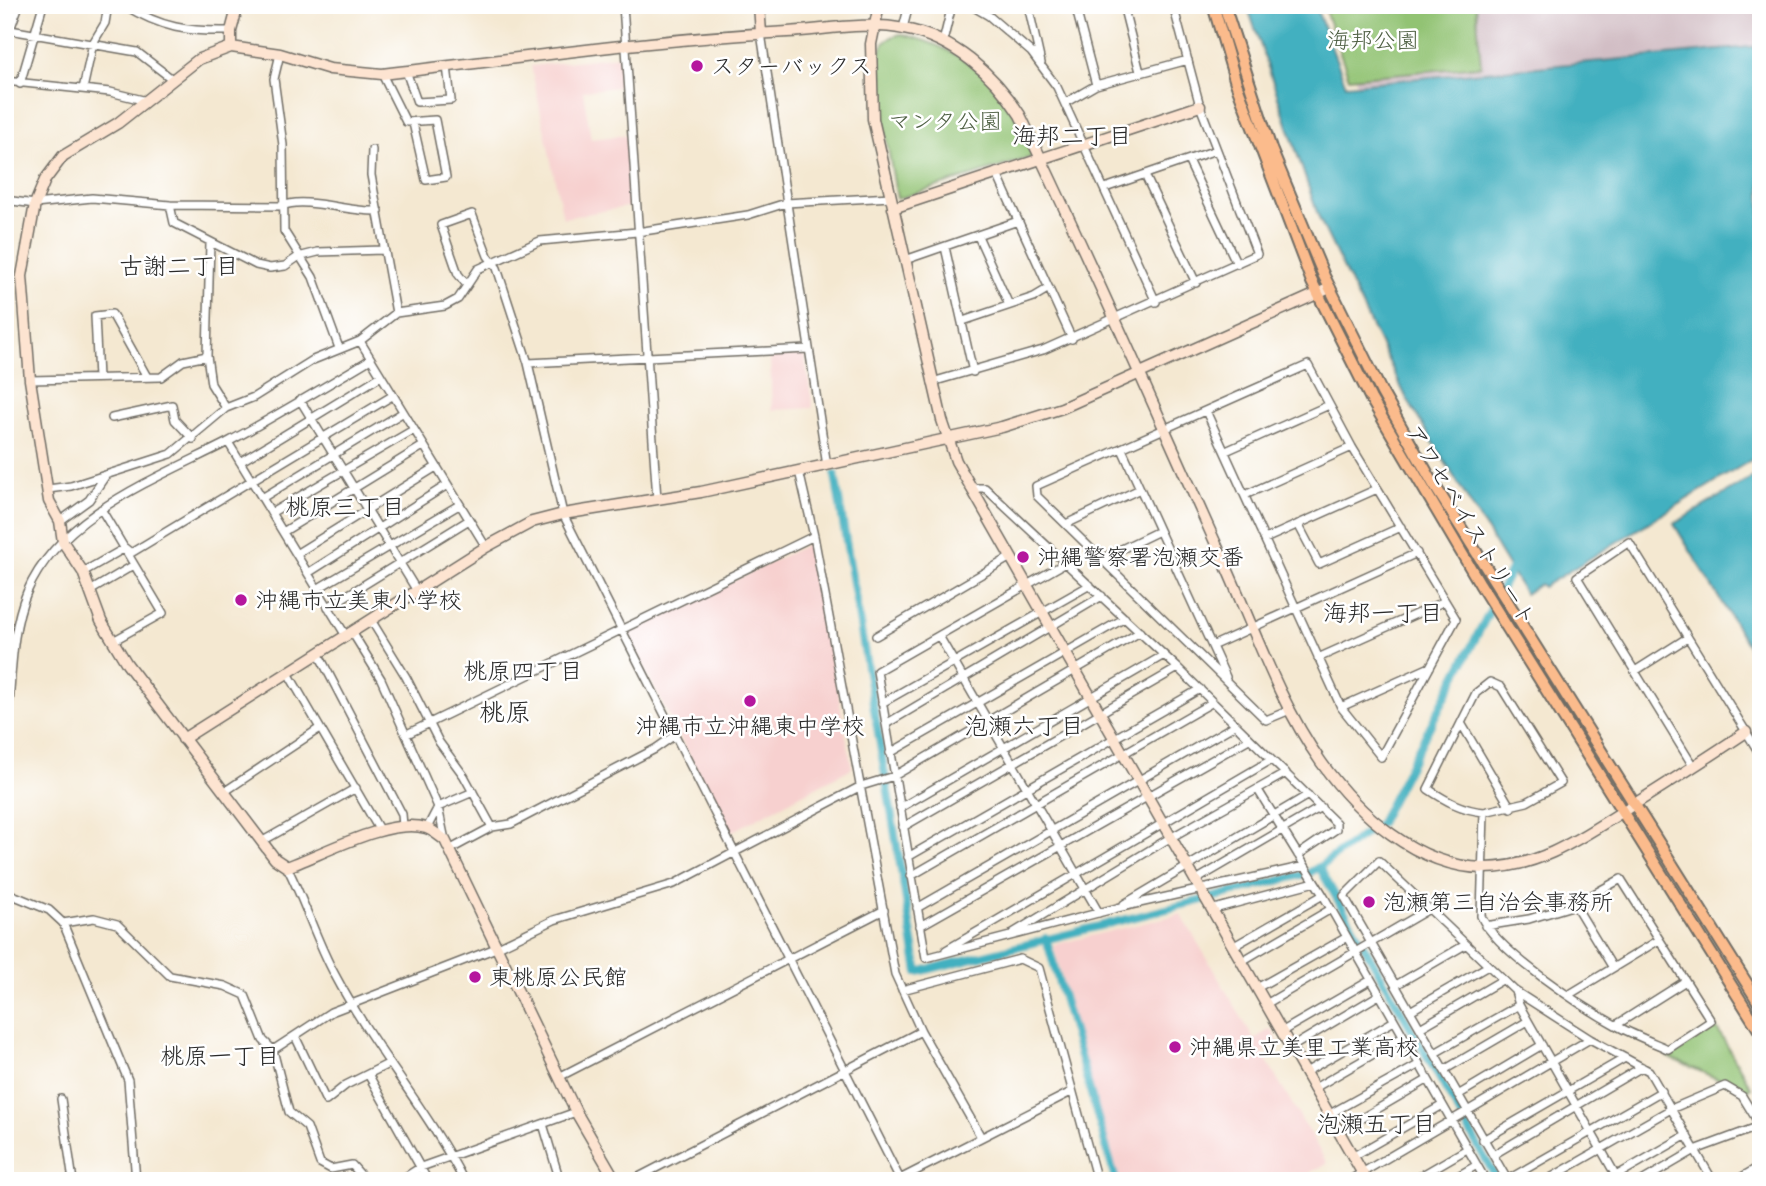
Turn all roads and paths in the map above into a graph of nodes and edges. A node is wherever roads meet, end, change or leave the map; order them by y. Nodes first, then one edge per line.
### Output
1 (19, 5) edge
2 (43, 5) edge
3 (108, 5) edge
4 (124, 5) edge
5 (224, 5) edge
6 (623, 5) edge
7 (760, 5) edge
8 (879, 5) edge
9 (909, 5) edge
10 (953, 5) edge
11 (970, 5) edge
12 (1028, 5) edge
13 (1075, 5) edge
14 (1123, 5) edge
15 (1173, 5) edge
16 (1213, 5) edge
17 (1224, 5) edge
18 (237, 8) edge
19 (139, 9) edge
20 (874, 27) junction
21 (903, 28) junction
22 (10, 30) junction
23 (231, 31) junction
24 (761, 33) junction
25 (34, 35) junction
26 (943, 42) junction
27 (5, 43) edge
28 (93, 43) junction
29 (627, 46) junction
30 (231, 47) junction
31 (280, 54) junction
32 (1188, 60) junction
33 (1042, 65) junction
34 (447, 66) junction
35 (406, 71) junction
36 (1140, 72) junction
37 (382, 74) junction
38 (172, 79) junction
39 (5, 81) edge
40 (20, 84) junction
41 (1096, 85) junction
42 (83, 89) junction
43 (147, 101) junction
44 (1065, 103) junction
45 (1200, 106) junction
46 (413, 123) junction
47 (1084, 143) junction
48 (372, 150) dead end
49 (1216, 150) junction
50 (1040, 157) junction
51 (1188, 160) junction
52 (996, 172) junction
53 (1145, 174) junction
54 (1105, 188) junction
55 (5, 200) edge
56 (892, 202) junction
57 (786, 203) junction
58 (35, 204) junction
59 (170, 205) junction
60 (283, 206) junction
61 (379, 211) junction
62 (1018, 221) junction
63 (637, 232) junction
64 (978, 236) junction
65 (210, 243) junction
66 (945, 247) junction
67 (383, 250) junction
68 (298, 257) junction
69 (905, 260) junction
70 (492, 262) junction
71 (1237, 264) junction
72 (1196, 283) junction
73 (466, 284) junction
74 (1049, 288) junction
75 (1330, 288) junction
76 (1317, 293) junction
77 (1156, 302) junction
78 (1009, 305) junction
79 (396, 313) junction
80 (962, 321) junction
81 (1115, 321) junction
82 (1072, 339) junction
83 (360, 341) junction
84 (339, 348) junction
85 (808, 349) junction
86 (207, 356) junction
87 (647, 358) junction
88 (371, 359) junction
89 (528, 363) junction
90 (973, 372) junction
91 (1141, 374) junction
92 (146, 375) junction
93 (381, 376) junction
94 (98, 378) junction
95 (30, 380) junction
96 (932, 382) junction
97 (392, 396) junction
98 (300, 400) junction
99 (1329, 405) junction
100 (226, 408) junction
101 (1206, 411) junction
102 (402, 412) junction
103 (112, 418) dead end
104 (312, 419) junction
105 (413, 430) junction
106 (1165, 430) junction
107 (322, 436) junction
108 (193, 439) junction
109 (949, 441) junction
110 (228, 442) junction
111 (423, 446) junction
112 (1352, 447) junction
113 (1122, 449) junction
114 (1226, 451) junction
115 (334, 453) junction
116 (240, 462) junction
117 (827, 466) junction
118 (436, 467) junction
119 (345, 470) junction
120 (799, 471) junction
121 (106, 475) junction
122 (251, 480) junction
123 (447, 485) junction
124 (356, 488) junction
125 (970, 488) junction
126 (48, 489) junction
127 (1140, 489) junction
128 (1377, 489) junction
129 (1245, 495) junction
130 (262, 498) junction
131 (657, 499) junction
132 (459, 505) junction
133 (102, 509) junction
134 (368, 509) junction
135 (271, 513) junction
136 (564, 514) junction
137 (469, 520) junction
138 (60, 522) junction
139 (1066, 524) junction
140 (1297, 524) junction
141 (379, 527) junction
142 (1401, 527) junction
143 (1159, 531) junction
144 (283, 532) junction
145 (814, 536) junction
146 (1265, 539) junction
147 (63, 542) junction
148 (390, 545) junction
149 (486, 547) junction
150 (125, 548) junction
151 (1417, 553) junction
152 (296, 554) junction
153 (1009, 558) junction
154 (1103, 558) junction
155 (400, 561) junction
156 (1067, 562) junction
157 (135, 565) junction
158 (83, 572) junction
159 (307, 573) junction
160 (1090, 584) junction
161 (1026, 586) junction
162 (317, 589) junction
163 (90, 591) junction
164 (417, 591) junction
165 (1102, 596) junction
166 (1445, 601) junction
167 (328, 607) junction
168 (1295, 609) junction
169 (1041, 612) junction
170 (1125, 618) junction
171 (371, 620) junction
172 (1050, 627) junction
173 (1254, 627) junction
174 (622, 631) junction
175 (1140, 632) junction
176 (349, 634) junction
177 (876, 636) dead end
178 (939, 636) junction
179 (1687, 638) junction
180 (113, 641) junction
181 (1214, 645) junction
182 (318, 653) junction
183 (1065, 654) junction
184 (1164, 654) junction
185 (1318, 658) junction
186 (954, 663) junction
187 (1431, 667) junction
188 (1178, 668) junction
189 (1075, 671) junction
190 (1635, 671) junction
191 (288, 673) junction
192 (964, 679) junction
193 (1228, 682) junction
194 (1200, 689) junction
195 (1091, 697) junction
196 (1213, 702) junction
197 (882, 703) junction
198 (978, 703) junction
199 (1341, 707) junction
200 (1290, 710) junction
201 (1100, 712) junction
202 (988, 721) junction
203 (429, 722) junction
204 (1461, 723) junction
205 (886, 724) junction
206 (1236, 725) junction
207 (320, 728) junction
208 (1746, 733) junction
209 (407, 734) junction
210 (675, 735) junction
211 (1114, 738) junction
212 (183, 739) junction
213 (1248, 739) junction
214 (5, 740) edge
215 (1004, 748) junction
216 (890, 753) junction
217 (1124, 755) junction
218 (1761, 756) edge
219 (1271, 760) junction
220 (1013, 764) junction
221 (1693, 766) junction
222 (1286, 774) junction
223 (894, 775) junction
224 (1139, 781) junction
225 (861, 786) junction
226 (356, 788) junction
227 (1027, 788) junction
228 (1258, 790) junction
229 (224, 792) junction
230 (473, 792) junction
231 (1308, 795) junction
232 (1147, 797) junction
233 (1037, 805) junction
234 (1633, 805) junction
235 (438, 807) junction
236 (1321, 807) junction
237 (900, 808) junction
238 (1511, 808) junction
239 (1484, 812) junction
240 (1622, 812) junction
241 (1273, 815) junction
242 (1162, 824) junction
243 (403, 826) junction
244 (492, 827) junction
245 (903, 827) junction
246 (427, 828) junction
247 (1283, 830) junction
248 (380, 831) junction
249 (1052, 831) junction
250 (1170, 838) junction
251 (261, 842) junction
252 (448, 844) junction
253 (1060, 846) junction
254 (733, 851) junction
255 (1298, 855) junction
256 (908, 857) junction
257 (1187, 865) junction
258 (1305, 866) junction
259 (287, 867) junction
260 (1482, 868) junction
261 (1076, 872) junction
262 (911, 876) junction
263 (1196, 880) junction
264 (1315, 882) junction
265 (1085, 888) junction
266 (1203, 890) junction
267 (5, 892) edge
268 (1323, 895) junction
269 (1575, 905) junction
270 (917, 908) junction
271 (1117, 908) junction
272 (1214, 909) junction
273 (1331, 909) junction
274 (1429, 909) junction
275 (884, 910) junction
276 (1100, 913) junction
277 (63, 923) junction
278 (920, 926) junction
279 (1485, 926) junction
280 (1007, 937) junction
281 (1347, 937) junction
282 (1659, 940) junction
283 (1372, 943) junction
284 (1465, 945) junction
285 (1234, 946) junction
286 (496, 948) junction
287 (1356, 953) junction
288 (936, 955) junction
289 (788, 960) junction
290 (1242, 961) junction
291 (1488, 966) junction
292 (1613, 968) junction
293 (1371, 980) junction
294 (1502, 980) junction
295 (1684, 982) junction
296 (1396, 985) junction
297 (1257, 988) junction
298 (902, 990) junction
299 (1515, 991) junction
300 (1379, 995) junction
301 (1570, 995) junction
302 (352, 1004) junction
303 (1266, 1004) junction
304 (1519, 1005) junction
305 (1761, 1006) edge
306 (1410, 1011) junction
307 (1394, 1021) junction
308 (1528, 1021) junction
309 (1616, 1025) junction
310 (1420, 1028) junction
311 (921, 1031) junction
312 (1281, 1032) junction
313 (1761, 1032) edge
314 (295, 1036) junction
315 (1403, 1037) junction
316 (1590, 1039) junction
317 (1542, 1045) junction
318 (1290, 1048) junction
319 (273, 1050) junction
320 (1435, 1053) junction
321 (1625, 1058) junction
322 (1553, 1063) junction
323 (388, 1064) junction
324 (1418, 1065) junction
325 (1642, 1067) junction
326 (843, 1069) junction
327 (1444, 1070) junction
328 (1304, 1073) junction
329 (368, 1074) junction
330 (559, 1077) junction
331 (1427, 1080) junction
332 (1313, 1089) junction
333 (1568, 1091) junction
334 (1662, 1091) junction
335 (1071, 1093) junction
336 (1458, 1095) junction
337 (61, 1099) dead end
338 (1441, 1105) junction
339 (1577, 1107) junction
340 (1671, 1110) junction
341 (576, 1112) junction
342 (1468, 1112) junction
343 (1328, 1115) junction
344 (1451, 1122) junction
345 (543, 1124) junction
346 (1760, 1127) edge
347 (1591, 1131) junction
348 (1338, 1132) junction
349 (1687, 1135) junction
350 (981, 1137) junction
351 (1483, 1140) junction
352 (1601, 1148) junction
353 (1467, 1149) junction
354 (1695, 1150) junction
355 (451, 1156) junction
356 (1493, 1156) junction
357 (1352, 1157) junction
358 (1477, 1165) junction
359 (421, 1167) junction
360 (1761, 1176) edge
361 (1365, 1177) edge
362 (1618, 1178) edge
363 (1712, 1178) edge
364 (899, 1180) edge
365 (1508, 1180) edge
366 (73, 1181) edge
367 (136, 1181) edge
368 (366, 1181) edge
369 (399, 1181) edge
370 (428, 1181) edge
371 (464, 1181) edge
372 (560, 1181) edge
373 (616, 1181) edge
374 (631, 1181) edge
375 (1097, 1181) edge
376 (1348, 1181) edge
377 (1412, 1181) edge
378 (1449, 1181) edge
379 (1486, 1181) edge
380 (1545, 1181) edge
381 (1606, 1181) edge
382 (1642, 1181) edge
383 (1701, 1181) edge
384 (1735, 1181) edge

1 - 22 street
2 - 25 street
3 - 28 street
4 - 19 street
5 - 18 street
6 - 29 street
7 - 24 street
8 - 20 street
9 - 21 street
10 - 26 street
11 - 33 street
12 - 33 street
13 - 41 street
14 - 36 street
15 - 32 street
16 - 76 main road, アワセベイストリート
17 - 75 main road, アワセベイストリート
18 - 23 street
19 - 23 street
20 - 21 street
20 - 24 street
20 - 56 street
21 - 26 street
22 - 25 street
22 - 27 street
23 - 30 street
24 - 29 street
24 - 57 street
25 - 28 street
25 - 40 street
26 - 50 street
28 - 38 street
28 - 42 street
29 - 34 street
29 - 63 street
30 - 31 street
30 - 38 street
31 - 37 street
31 - 60 street
32 - 36 street
32 - 45 street
33 - 44 street
34 - 35 street
34 - 35 street
35 - 37 street
36 - 41 street
37 - 46 street
38 - 43 street
39 - 40 street
40 - 42 street
41 - 44 street
42 - 43 street
43 - 58 street
44 - 47 street
45 - 47 street
45 - 49 street
46 - 46 street
47 - 50 street
47 - 54 street
48 - 61 street
49 - 51 street
49 - 71 street
50 - 52 street
50 - 81 street
51 - 53 street
51 - 71 street
52 - 56 street
52 - 62 street
53 - 54 street
53 - 72 street
54 - 77 street
55 - 58 street
56 - 57 street
56 - 69 street
57 - 63 street
57 - 85 street
58 - 59 street
58 - 95 street
59 - 60 street
59 - 65 street
60 - 61 street
60 - 68 street
61 - 67 street
62 - 64 street
62 - 74 street
63 - 70 street
63 - 87 street
64 - 66 street
64 - 78 street
65 - 68 street
65 - 86 street
66 - 69 street
66 - 80 street
67 - 68 street
67 - 79 street
68 - 84 street
69 - 96 street
70 - 73 street
70 - 73 street
70 - 89 street
71 - 72 street
72 - 77 street
73 - 79 street
74 - 78 street
74 - 82 street
75 - 76 street
75 - 234 main road, アワセベイストリート
76 - 91 street
76 - 240 main road, アワセベイストリート
77 - 81 street
78 - 80 street
79 - 83 street
80 - 90 street
81 - 82 street
81 - 91 street
82 - 90 street
83 - 84 street
83 - 88 street
84 - 100 street
85 - 87 street
85 - 117 street
86 - 92 street
86 - 100 street
87 - 89 street
87 - 131 street
88 - 93 street
88 - 98 street
89 - 136 street
90 - 96 street
91 - 106 street
91 - 109 street
92 - 94 street
92 - 94 street
93 - 97 street
93 - 104 street
94 - 95 street
95 - 126 street
96 - 109 street
97 - 102 street
97 - 107 street
98 - 104 street
98 - 110 street
99 - 101 street
99 - 112 street
99 - 114 street
100 - 108 street
101 - 106 street
101 - 114 street
102 - 105 street
102 - 115 street
103 - 108 street
104 - 107 street
104 - 116 street
105 - 111 street
105 - 119 street
106 - 113 street
106 - 173 street
107 - 115 street
107 - 122 street
108 - 121 street
109 - 117 street
109 - 125 street
110 - 116 street
110 - 133 street
111 - 118 street
111 - 124 street
112 - 128 street
112 - 129 street
113 - 127 street
113 - 139 street
114 - 129 street
115 - 119 street
115 - 130 street
116 - 122 street
117 - 120 street
118 - 123 street
118 - 134 street
119 - 124 street
119 - 135 street
120 - 131 street
120 - 145 street
121 - 126 street
121 - 138 street
122 - 130 street
122 - 150 street
123 - 132 street
123 - 141 street
124 - 134 street
124 - 144 street
125 - 153 street
125 - 156 street
126 - 138 street
127 - 139 street
127 - 143 street
128 - 140 street
128 - 142 street
129 - 146 street
130 - 135 street
131 - 136 street
132 - 137 street
132 - 148 street
133 - 147 street
133 - 150 street
134 - 141 street
134 - 152 street
135 - 144 street
136 - 149 street
136 - 174 street
137 - 149 street
137 - 155 street
138 - 147 street
139 - 154 street
140 - 142 street
140 - 146 street
141 - 148 street
141 - 159 street
142 - 151 street
143 - 154 street
143 - 181 street
144 - 152 street
145 - 174 street
145 - 225 street
146 - 168 street
147 - 158 street
147 - 214 street
148 - 155 street
148 - 162 street
149 - 164 street
150 - 157 street
150 - 158 street
151 - 166 street
151 - 168 street
152 - 159 street
153 - 161 street
153 - 177 street
154 - 193 street
155 - 164 street
155 - 167 street
156 - 160 street
156 - 161 street
157 - 163 street
157 - 180 street
158 - 163 street
159 - 162 street
160 - 165 street
160 - 169 street
161 - 169 street
161 - 178 street
162 - 167 street
163 - 180 street
164 - 171 street
165 - 170 street
165 - 172 street
166 - 185 street
166 - 187 street
167 - 176 street
168 - 173 street
168 - 185 street
169 - 172 street
169 - 186 street
170 - 175 street
170 - 183 street
171 - 176 street
171 - 203 street
172 - 183 street
172 - 192 street
173 - 181 street
173 - 200 street
174 - 203 street
174 - 210 street
175 - 184 street
175 - 189 street
176 - 182 street
176 - 209 street
178 - 186 street
178 - 197 street
179 - 190 street
179 - 190 street
179 - 208 street
180 - 212 street
181 - 193 street
182 - 191 street
182 - 243 street
183 - 189 street
183 - 198 street
184 - 188 street
184 - 195 street
185 - 199 street
186 - 192 street
186 - 197 street
187 - 199 street
187 - 199 street
188 - 194 street
188 - 201 street
189 - 195 street
189 - 202 street
190 - 221 street
191 - 207 street
191 - 212 street
192 - 198 street
192 - 205 street
193 - 200 street
194 - 196 street
194 - 211 street
195 - 201 street
195 - 215 street
196 - 206 street
196 - 217 street
197 - 205 street
198 - 202 street
198 - 216 street
200 - 260 street
201 - 211 street
201 - 220 street
202 - 215 street
202 - 223 street
203 - 209 street
203 - 230 street
204 - 238 street
204 - 238 street
204 - 239 street
205 - 216 street
206 - 213 street
206 - 224 street
207 - 226 street
207 - 229 street
208 - 218 street
208 - 221 street
209 - 235 street
210 - 244 street
210 - 254 street
211 - 217 street
211 - 227 street
212 - 229 street
213 - 219 street
213 - 232 street
215 - 220 street
215 - 237 street
216 - 223 street
217 - 224 street
217 - 233 street
219 - 222 street
219 - 242 street
220 - 227 street
220 - 245 street
221 - 234 street
222 - 228 street
222 - 231 street
223 - 225 street
223 - 237 street
224 - 232 street
224 - 249 street
225 - 254 street
225 - 275 street
226 - 248 street
226 - 251 street
227 - 233 street
227 - 256 street
228 - 241 street
228 - 250 street
229 - 251 street
230 - 235 street
230 - 244 street
231 - 236 street
231 - 241 street
232 - 242 street
232 - 253 street
233 - 249 street
233 - 262 street
234 - 240 street
234 - 305 main road, アワセベイストリート
235 - 246 street
235 - 252 street
236 - 247 street
236 - 255 street
237 - 245 street
238 - 239 street
239 - 260 street
240 - 260 street
240 - 313 main road, アワセベイストリート
241 - 247 street
241 - 257 street
242 - 250 street
242 - 261 street
243 - 246 street
243 - 248 street
244 - 252 street
245 - 256 street
246 - 252 street
247 - 255 street
247 - 263 street
248 - 259 street
249 - 253 street
249 - 270 street
250 - 257 street
250 - 265 street
251 - 259 street
252 - 286 street
253 - 261 street
253 - 278 street
254 - 286 street
254 - 289 street
255 - 258 street
256 - 262 street
257 - 263 street
257 - 271 street
258 - 264 street
258 - 266 street
259 - 302 street
260 - 279 street
261 - 265 street
261 - 288 street
262 - 270 street
263 - 266 street
264 - 268 street
264 - 272 street
265 - 276 street
265 - 280 street
266 - 271 street
266 - 272 street
267 - 277 street
268 - 273 street
268 - 285 street
269 - 279 street
269 - 282 street
269 - 292 street
270 - 278 street
271 - 276 street
272 - 285 street
273 - 281 street
273 - 290 street
274 - 283 street
274 - 283 street
274 - 284 street
275 - 289 street
275 - 298 street
276 - 280 street
277 - 319 street
277 - 367 street
278 - 288 street
279 - 301 street
280 - 288 street
281 - 287 street
281 - 297 street
282 - 292 street
282 - 295 street
283 - 287 street
283 - 296 street
284 - 291 street
284 - 296 street
285 - 290 street
286 - 302 street
286 - 330 street
287 - 293 street
287 - 303 street
289 - 326 street
289 - 330 street
290 - 297 street
291 - 294 street
291 - 306 street
292 - 301 street
293 - 300 street
293 - 312 street
294 - 299 street
294 - 310 street
295 - 309 street
295 - 309 street
296 - 306 street
297 - 303 street
298 - 311 street
298 - 335 street
299 - 304 street
299 - 316 street
300 - 307 street
300 - 318 street
301 - 309 street
302 - 314 street
302 - 323 street
303 - 312 street
304 - 308 street
304 - 320 street
306 - 310 street
307 - 315 street
307 - 328 street
308 - 317 street
308 - 327 street
310 - 320 street
311 - 326 street
311 - 350 street
312 - 318 street
314 - 319 street
314 - 329 street
315 - 324 street
315 - 332 street
316 - 321 street
316 - 322 street
317 - 322 street
317 - 336 street
318 - 328 street
319 - 368 street
320 - 327 street
321 - 325 street
321 - 333 street
322 - 333 street
322 - 342 street
323 - 329 street
323 - 355 street
324 - 331 street
324 - 343 street
325 - 334 street
325 - 339 street
326 - 364 street
326 - 374 street
327 - 336 street
328 - 332 street
329 - 359 street
330 - 341 street
331 - 338 street
331 - 348 street
332 - 343 street
333 - 339 street
333 - 351 street
334 - 340 street
334 - 347 street
335 - 350 street
335 - 375 street
336 - 342 street
337 - 366 street
338 - 344 street
338 - 357 street
339 - 347 street
339 - 356 street
340 - 346 street
340 - 349 street
340 - 352 street
341 - 345 street
341 - 373 street
342 - 344 street
342 - 351 street
343 - 348 street
344 - 353 street
344 - 361 street
345 - 355 street
345 - 372 street
346 - 354 street
347 - 352 street
347 - 365 street
348 - 357 street
349 - 354 street
349 - 362 street
350 - 364 street
351 - 356 street
352 - 362 street
352 - 380 street
353 - 358 street
353 - 377 street
354 - 363 street
354 - 382 street
355 - 359 street
355 - 371 street
356 - 365 street
357 - 361 street
358 - 378 street
358 - 379 street
359 - 369 street
359 - 370 street
360 - 384 street
361 - 376 street
362 - 381 street
363 - 383 street

